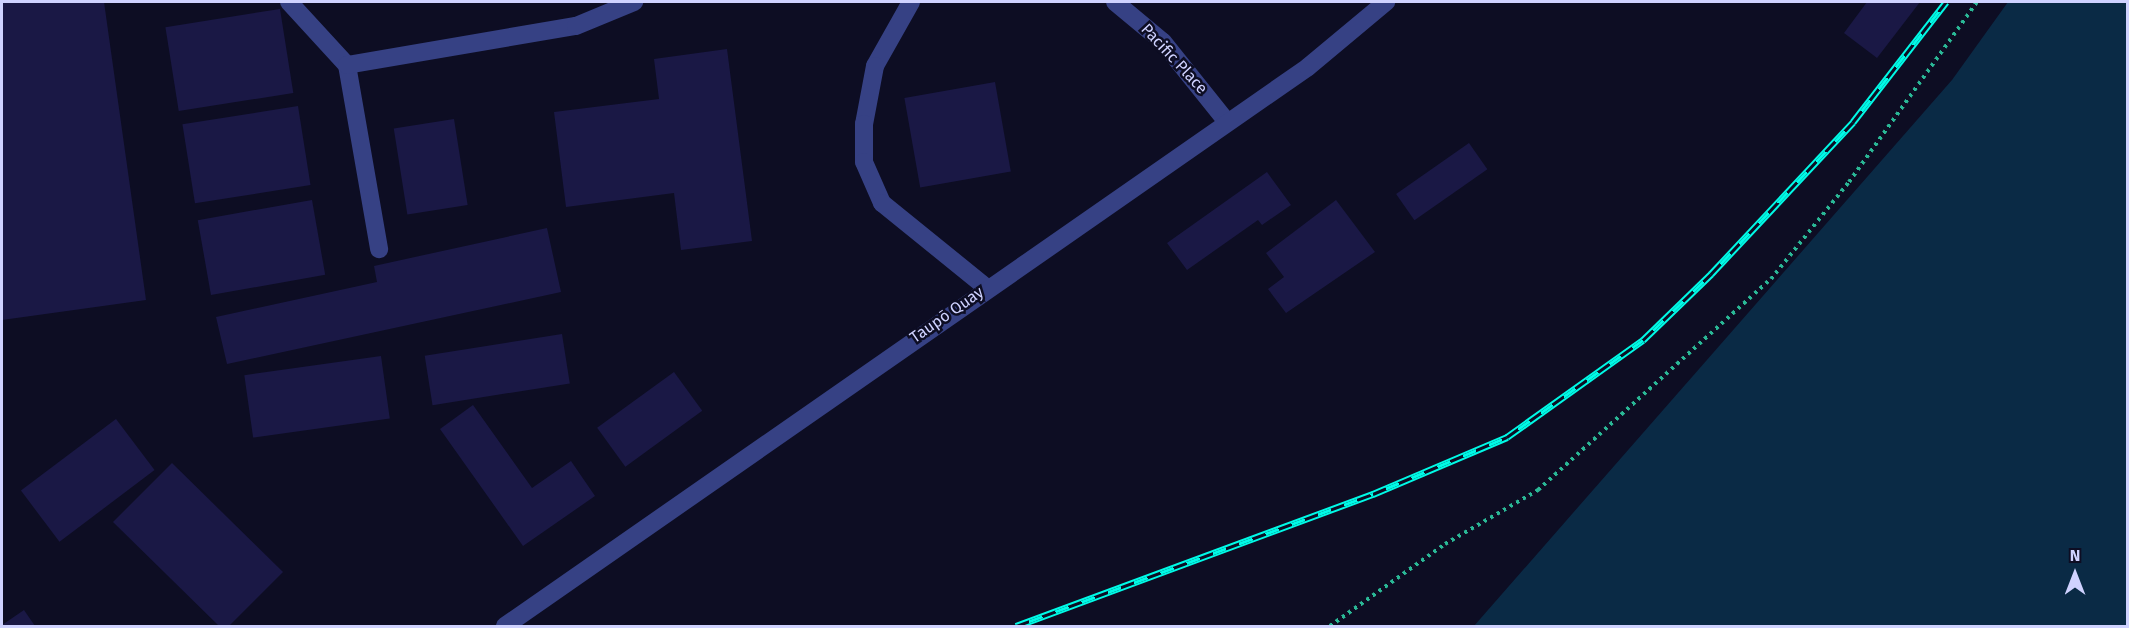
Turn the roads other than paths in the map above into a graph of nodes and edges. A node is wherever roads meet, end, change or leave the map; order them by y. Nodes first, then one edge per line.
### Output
1 (289, 2) edge
2 (628, 2) edge
3 (634, 2) edge
4 (910, 2) edge
5 (1115, 2) edge
6 (1386, 2) edge
7 (347, 65) junction
8 (1227, 122) junction
9 (379, 249) dead end
10 (987, 288) junction
11 (505, 627) edge

1 - 7 street
2 - 3 street
2 - 7 street
4 - 10 street
5 - 8 street, Pacific Place
6 - 8 street, Taupō Quay
7 - 9 street
8 - 10 street, Taupō Quay
10 - 11 street, Taupō Quay

